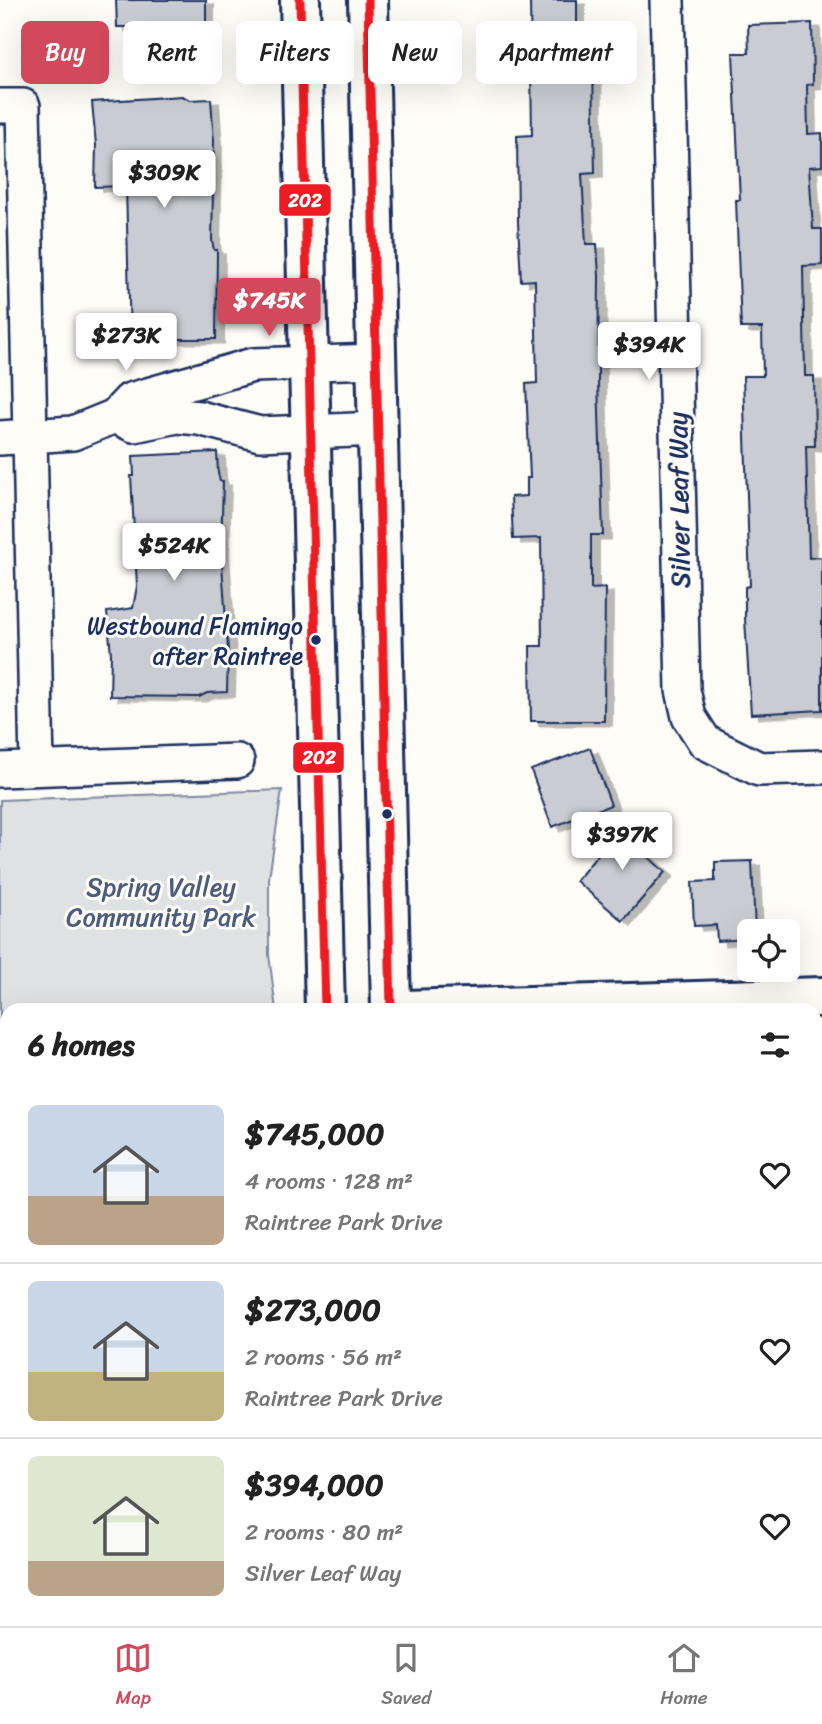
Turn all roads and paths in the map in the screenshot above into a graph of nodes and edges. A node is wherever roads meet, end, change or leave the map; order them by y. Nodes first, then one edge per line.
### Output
1 (300, 0) edge
2 (368, 0) edge
3 (667, 0) edge
4 (0, 106) edge
5 (377, 361) junction
6 (309, 363) junction
7 (115, 416) junction
8 (378, 429) junction
9 (311, 433) junction
10 (15, 438) edge
11 (237, 761) dead end
12 (822, 767) edge
13 (37, 768) junction
14 (0, 770) edge
15 (822, 997) edge
16 (325, 1003) edge
17 (391, 1003) edge
18 (630, 1003) edge

1 - 6 main road
2 - 5 main road
3 - 12 street, Silver Leaf Way
4 - 10 street
5 - 6 street
5 - 8 main road
6 - 7 street
6 - 9 main road
7 - 9 street
7 - 10 street
8 - 9 street
8 - 17 main road
9 - 16 main road
10 - 13 street
11 - 13 street
13 - 14 street
15 - 18 main road

